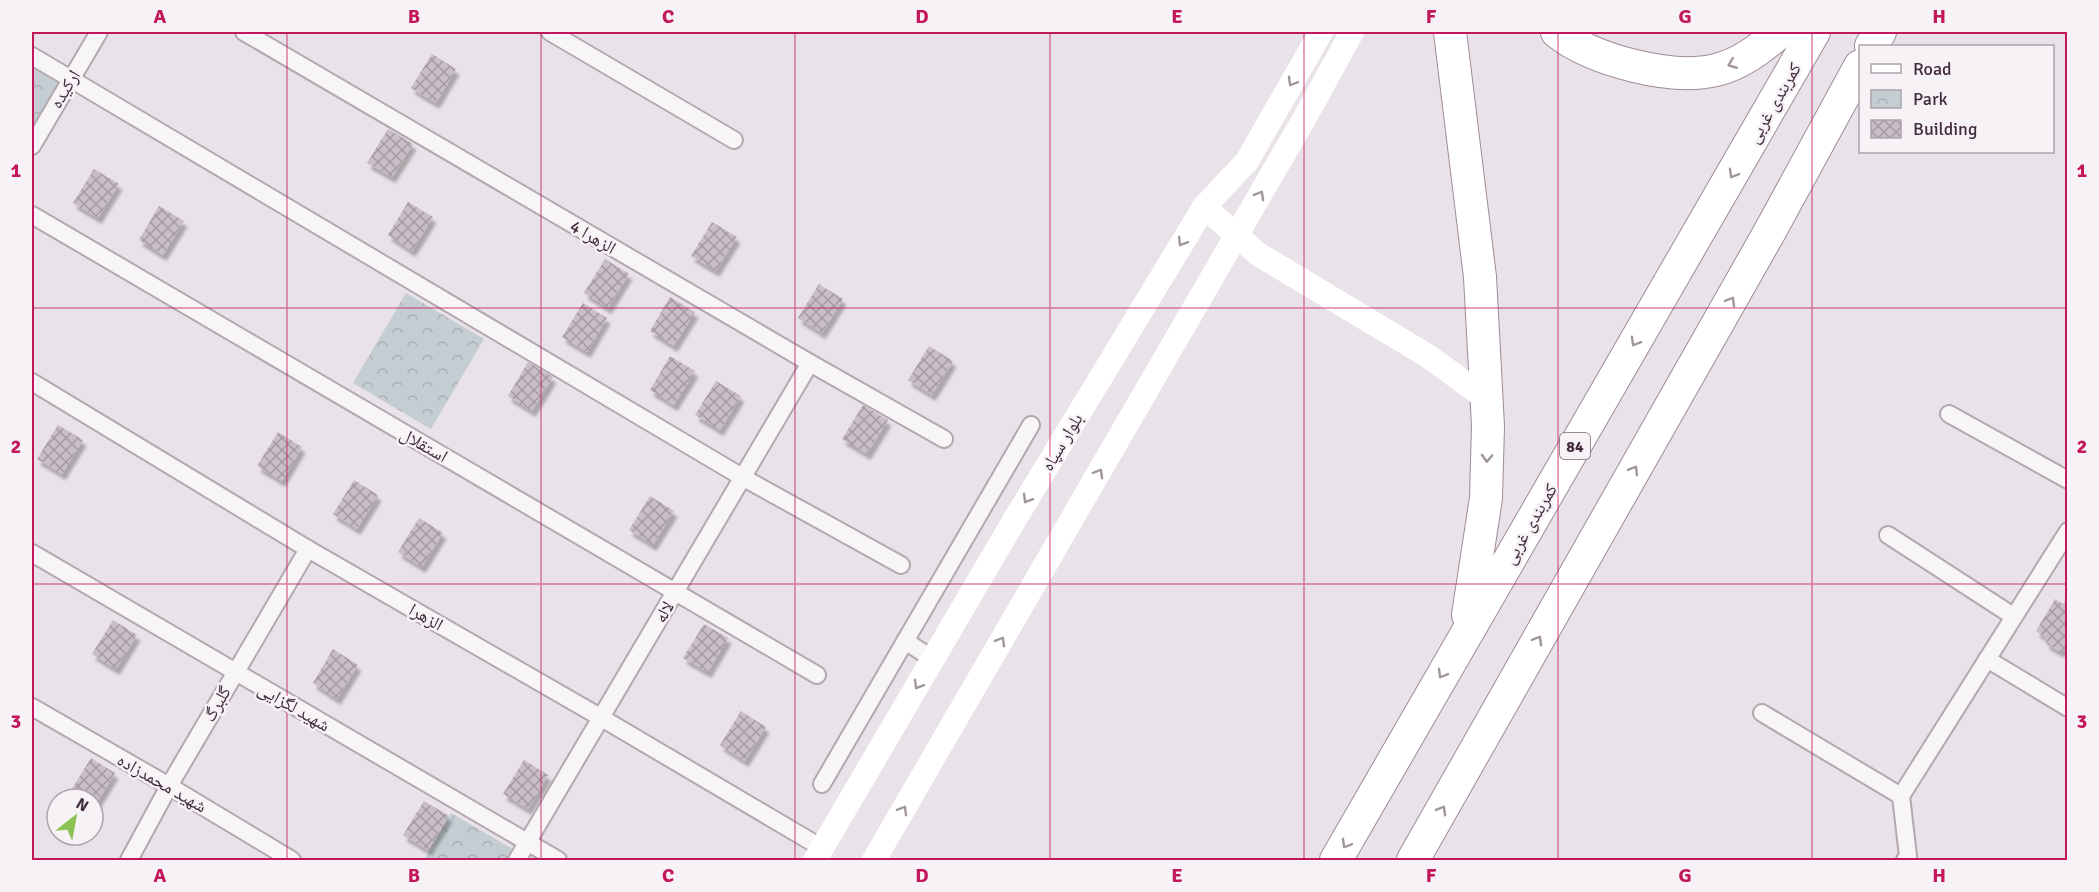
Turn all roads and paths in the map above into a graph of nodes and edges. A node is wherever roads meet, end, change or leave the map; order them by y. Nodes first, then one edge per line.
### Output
1 (99, 32) edge
2 (244, 32) edge
3 (549, 32) edge
4 (1321, 32) edge
5 (1352, 32) edge
6 (1450, 32) edge
7 (1557, 32) edge
8 (1780, 32) edge
9 (1814, 32) edge
10 (1880, 32) edge
11 (1872, 45) edge
12 (32, 56) edge
13 (1859, 68) edge
14 (71, 79) junction
15 (734, 140) dead end
16 (32, 146) edge
17 (1204, 207) junction
18 (32, 215) edge
19 (1237, 236) junction
20 (810, 363) junction
21 (32, 382) edge
22 (1487, 399) junction
23 (1949, 414) dead end
24 (1031, 425) dead end
25 (944, 439) dead end
26 (742, 477) junction
27 (2067, 480) edge
28 (2067, 531) edge
29 (1888, 535) dead end
30 (308, 549) junction
31 (32, 553) edge
32 (901, 565) dead end
33 (676, 593) junction
34 (2013, 616) junction
35 (1464, 636) junction
36 (905, 641) junction
37 (933, 659) junction
38 (1987, 659) junction
39 (235, 673) junction
40 (817, 675) dead end
41 (32, 707) edge
42 (2067, 708) edge
43 (1762, 713) dead end
44 (600, 717) junction
45 (822, 784) dead end
46 (169, 786) junction
47 (1901, 796) junction
48 (527, 842) junction
49 (818, 854) edge
50 (1909, 859) edge
51 (129, 861) edge
52 (292, 861) edge
53 (517, 861) edge
54 (558, 861) edge
55 (874, 861) edge
56 (1336, 861) edge
57 (1413, 861) edge

1 - 14 street, ارکیده
2 - 20 street, الزهرا 4
3 - 15 street
4 -> 17 main road, بلوار سپاه
19 -> 5 main road
6 - 22 highway
8 -> 7 highway
9 -> 35 highway, کمربندی غربی / 84
10 - 11 highway
12 - 14 street
57 -> 13 highway
14 - 16 street, ارکیده
14 - 26 street
17 - 19 main road
17 -> 37 main road, بلوار سپاه
18 - 33 street, استقلال
19 - 22 main road
55 -> 19 main road
20 - 25 street, الزهرا 4
20 - 26 street, لاله
21 - 30 street, الزهرا
22 -> 35 highway
23 - 27 street
24 - 36 street
26 - 32 street
26 - 33 street, لاله
28 - 34 street
29 - 34 street
30 - 39 street, گلبرگ
30 - 44 street, الزهرا
31 - 39 street, شهید لگزایی
33 - 40 street, استقلال
33 - 44 street, لاله
34 - 38 street
35 -> 56 highway, کمربندی غربی / 84
36 - 37 street
36 - 45 street
37 -> 49 main road, بلوار سپاه
38 - 42 street
38 - 47 street
39 - 46 street, گلبرگ
39 - 48 street, شهید لگزایی
41 - 46 street, شهید محمدزاده
43 - 47 street
44 - 48 street, لاله
44 - 49 street, الزهرا
46 - 51 street, گلبرگ
46 - 52 street, شهید محمدزاده
47 - 50 street
48 - 53 street, لاله
48 - 54 street, شهید لگزایی

